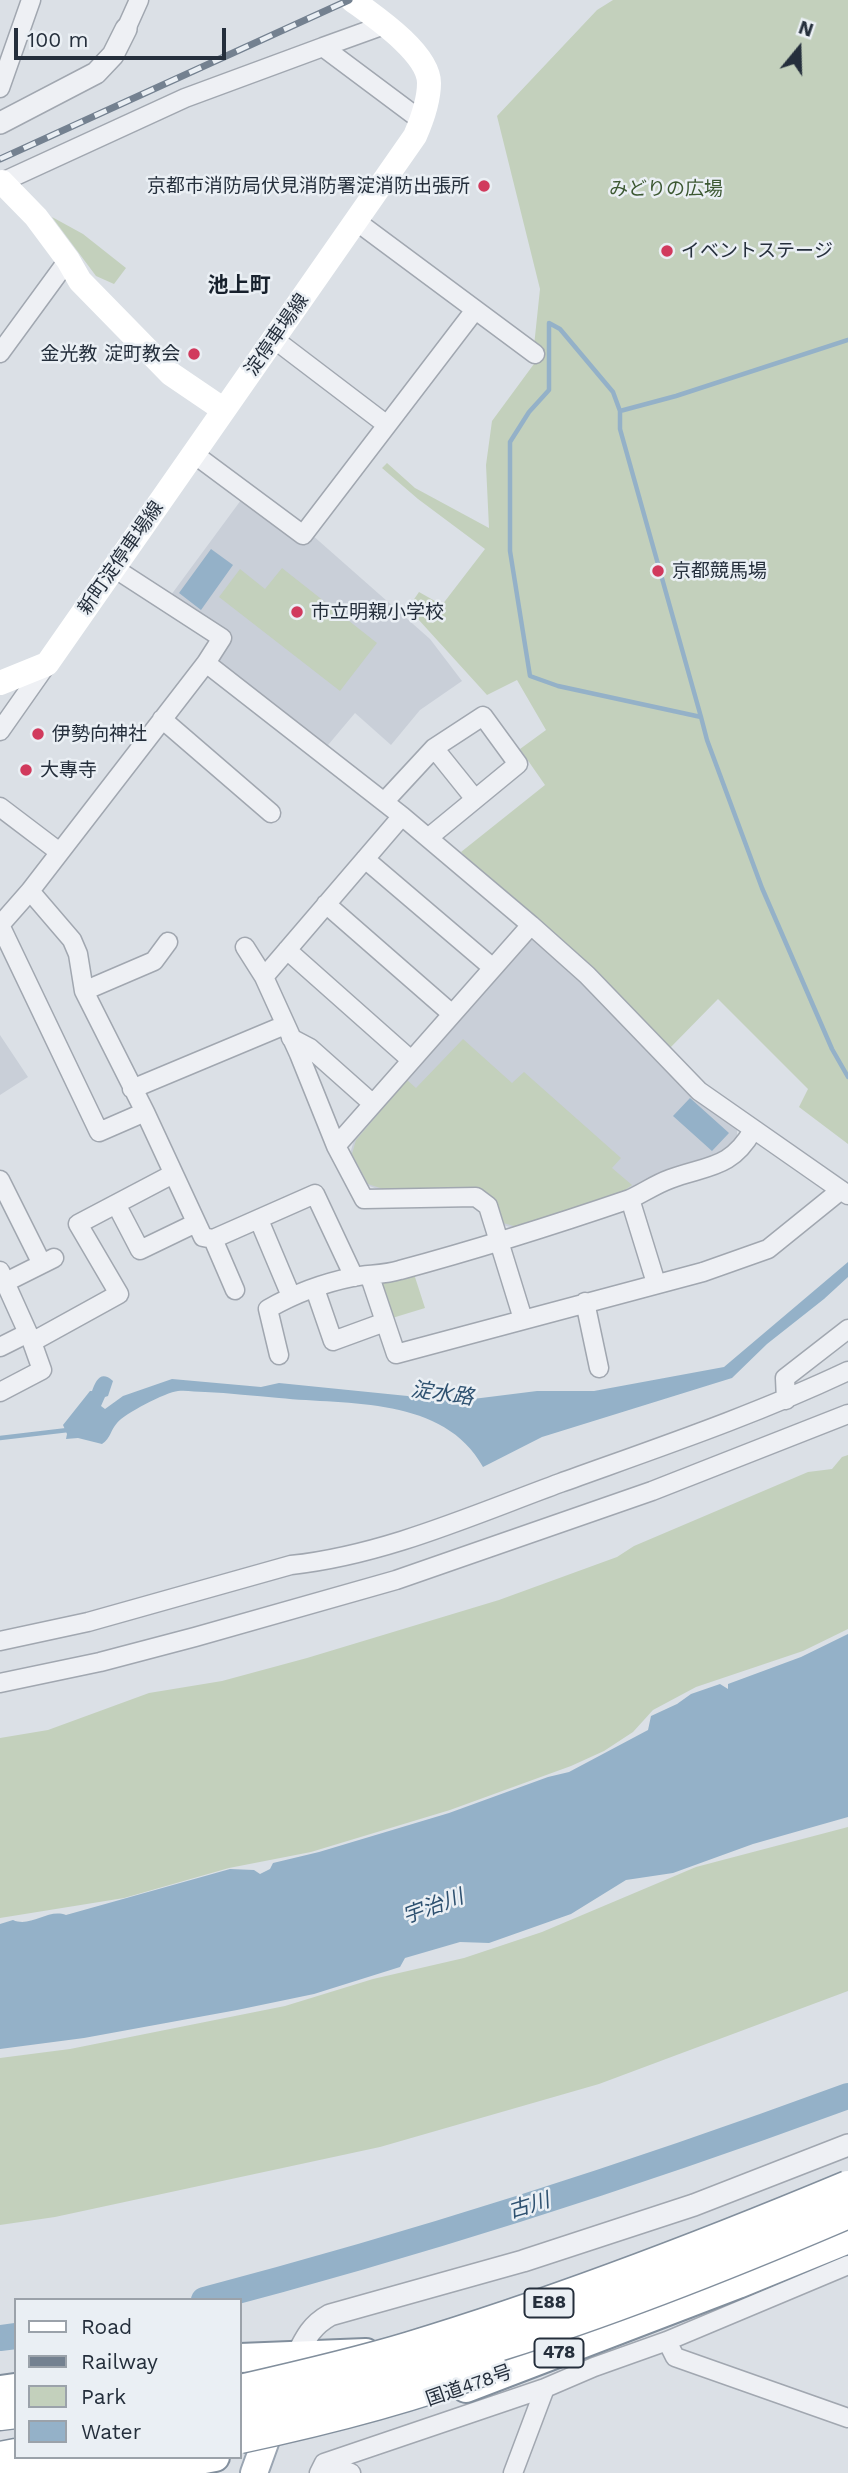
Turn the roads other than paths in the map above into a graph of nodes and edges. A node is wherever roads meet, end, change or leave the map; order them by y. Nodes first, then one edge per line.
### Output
1 (31, 0) edge
2 (139, 0) edge
3 (352, 0) edge
4 (384, 25) junction
5 (126, 29) joint
6 (323, 47) junction
7 (0, 88) edge
8 (422, 121) junction
9 (0, 123) edge
10 (1, 182) edge
11 (356, 222) junction
12 (68, 260) junction
13 (475, 310) junction
14 (274, 339) junction
15 (0, 353) edge
16 (536, 354) dead end
17 (224, 410) junction
18 (387, 425) junction
19 (194, 454) junction
20 (114, 568) junction
21 (206, 663) junction
22 (47, 664) junction
23 (0, 683) edge
24 (0, 691) edge
25 (19, 705) junction
26 (162, 719) junction
27 (0, 731) edge
28 (434, 748) junction
29 (475, 799) junction
30 (384, 802) junction
31 (0, 807) edge
32 (271, 813) dead end
33 (402, 817) junction
34 (428, 838) junction
35 (58, 851) junction
36 (365, 859) junction
37 (30, 891) junction
38 (326, 904) junction
39 (531, 925) junction
40 (168, 942) dead end
41 (245, 947) dead end
42 (287, 950) junction
43 (493, 968) junction
44 (264, 977) junction
45 (84, 991) junction
46 (452, 1014) junction
47 (288, 1032) junction
48 (411, 1060) junction
49 (132, 1089) junction
50 (373, 1104) junction
51 (145, 1112) junction
52 (753, 1130) junction
53 (336, 1146) junction
54 (173, 1174) junction
55 (0, 1180) edge
56 (845, 1193) edge
57 (630, 1199) junction
58 (116, 1204) junction
59 (259, 1220) junction
60 (196, 1223) junction
61 (212, 1239) junction
62 (500, 1243) junction
63 (3, 1277) edge
64 (362, 1277) junction
65 (656, 1283) junction
66 (315, 1289) junction
67 (235, 1290) dead end
68 (291, 1296) junction
69 (584, 1302) junction
70 (523, 1319) junction
71 (385, 1322) junction
72 (848, 1329) edge
73 (30, 1337) junction
74 (0, 1347) edge
75 (278, 1355) dead end
76 (599, 1368) dead end
77 (848, 1371) edge
78 (0, 1392) edge
79 (786, 1400) junction
80 (848, 1414) edge
81 (0, 1641) edge
82 (0, 1683) edge
83 (848, 2145) edge
84 (848, 2187) edge
85 (848, 2212) edge
86 (848, 2230) edge
87 (848, 2239) edge
88 (728, 2263) junction
89 (848, 2265) edge
90 (667, 2341) junction
91 (589, 2355) junction
92 (242, 2358) edge
93 (309, 2363) junction
94 (242, 2378) edge
95 (545, 2388) junction
96 (242, 2390) edge
97 (242, 2414) edge
98 (848, 2418) edge
99 (249, 2452) edge
100 (112, 2459) edge
101 (204, 2459) edge
102 (321, 2468) edge
103 (22, 2473) edge
104 (130, 2473) edge
105 (351, 2473) edge
106 (513, 2473) edge

1 - 7 street
2 - 5 street
3 - 4 main road, 淀停車場線
4 - 6 street
4 - 8 main road, 淀停車場線
5 - 9 street
6 - 8 street
6 - 10 street
8 - 11 main road, 淀停車場線
10 - 12 main road
11 - 13 street
11 - 14 main road, 淀停車場線
12 - 15 street
12 - 17 main road
13 - 16 street
13 - 18 street
14 - 17 main road, 淀停車場線
14 - 18 street
17 - 19 main road, 新町淀停車場線
18 - 19 street
19 - 20 main road, 新町淀停車場線
20 - 21 street
20 - 22 main road, 新町淀停車場線
21 - 26 street
21 - 30 street
22 - 23 main road
22 - 25 street
24 - 25 street
25 - 27 street
26 - 32 street
26 - 35 street
28 - 29 street
28 - 29 street
28 - 30 street
29 - 34 street
30 - 33 street
31 - 35 street
33 - 34 street
33 - 36 street
34 - 39 street
35 - 37 street
36 - 38 street
36 - 43 street
37 - 45 street
37 - 51 street
38 - 42 street
38 - 46 street
39 - 43 street
39 - 52 street
40 - 45 street
41 - 44 street
42 - 44 street
42 - 48 street
43 - 46 street
44 - 47 street
45 - 49 street
46 - 48 street
47 - 49 street
47 - 50 street
47 - 53 street
48 - 50 street
49 - 51 street
50 - 53 street
51 - 54 street
52 - 56 street
52 - 57 street
53 - 62 street
54 - 58 street
54 - 60 street
55 - 63 street
56 - 65 street
57 - 62 street
57 - 65 street
58 - 60 street
58 - 73 street
59 - 61 street
59 - 64 street
59 - 68 street
60 - 61 street
61 - 67 street
62 - 64 street
62 - 70 street
63 - 73 street
64 - 66 street
64 - 71 street
65 - 69 street
66 - 68 street
66 - 71 street
68 - 75 street
69 - 70 street
69 - 76 street
70 - 71 street
72 - 79 street
73 - 74 street
73 - 78 street
77 - 79 street
79 - 81 street
80 - 82 street
83 - 93 street
84 - 93 highway, E88, bridge
85 - 88 highway, E88, bridge
86 - 93 highway, 国道478号 / 478
87 - 91 highway, 国道478号 / 478
88 - 97 highway, E88, bridge
88 - 99 highway, bridge
89 - 90 street
90 - 91 street
90 - 98 street
91 - 95 street
91 - 99 highway, 国道478号 / 478
92 - 93 highway, 国道478号 / 478
93 - 94 highway, bridge
93 - 96 highway, E88, bridge
93 - 99 main road
95 - 102 street
95 - 106 street
100 - 103 highway
101 - 104 highway
102 - 105 street

